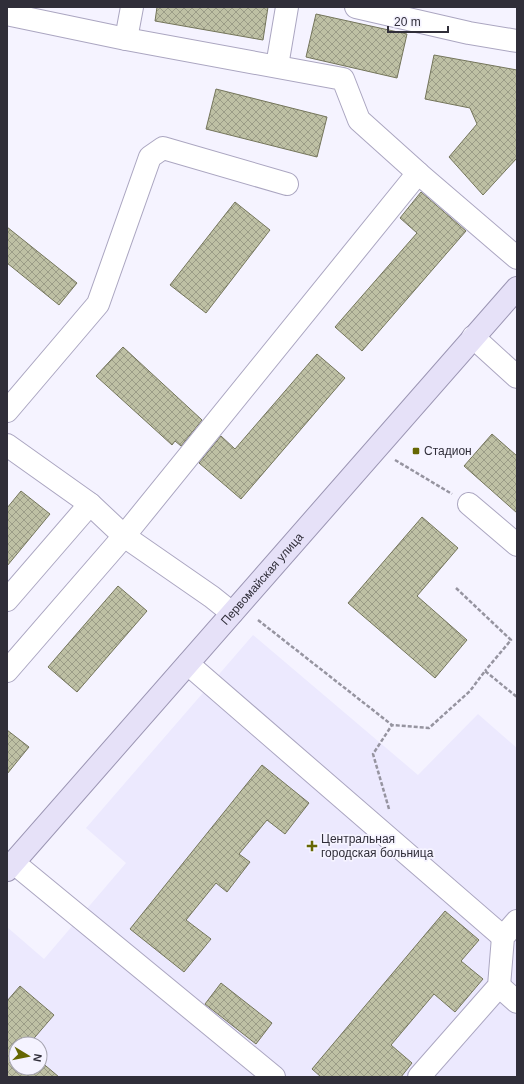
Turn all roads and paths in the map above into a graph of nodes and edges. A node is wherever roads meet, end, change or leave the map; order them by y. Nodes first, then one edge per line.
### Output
1 (132, 7) edge
2 (287, 7) edge
3 (356, 7) edge
4 (11, 15) dead end
5 (126, 38) junction
6 (517, 41) edge
7 (277, 66) junction
8 (418, 173) junction
9 (287, 184) dead end
10 (517, 258) edge
11 (517, 288) edge
12 (473, 338) junction
13 (517, 377) edge
14 (7, 411) edge
15 (7, 445) edge
16 (368, 459) junction
17 (90, 504) junction
18 (468, 504) joint
19 (124, 536) junction
20 (517, 545) edge
21 (456, 588) dead end
22 (7, 600) edge
23 (232, 613) junction
24 (258, 620) dead end
25 (188, 664) junction
26 (7, 671) edge
27 (485, 671) junction
28 (517, 697) edge
29 (392, 726) junction
30 (390, 812) dead end
31 (10, 866) edge
32 (510, 929) edge
33 (508, 987) edge
34 (517, 1002) edge
35 (274, 1077) edge
36 (419, 1077) edge

1 - 5 street
2 - 7 street
3 - 6 street
4 - 5 street
5 - 7 street
7 - 8 street
8 - 10 street
8 - 19 street
9 - 14 street
11 - 12 main road, Первомайская улица
12 - 13 street
12 - 16 main road, Первомайская улица
15 - 17 street
16 - 18 path
16 - 23 main road, Первомайская улица
17 - 19 street
17 - 22 street
18 - 20 street
19 - 23 street
19 - 26 street
21 - 27 path
23 - 25 main road, Первомайская улица
24 - 29 path
25 - 31 main road, Первомайская улица
25 - 32 street
27 - 28 path
27 - 29 path
29 - 30 path
31 - 35 street
32 - 33 street
33 - 34 street
33 - 36 street

